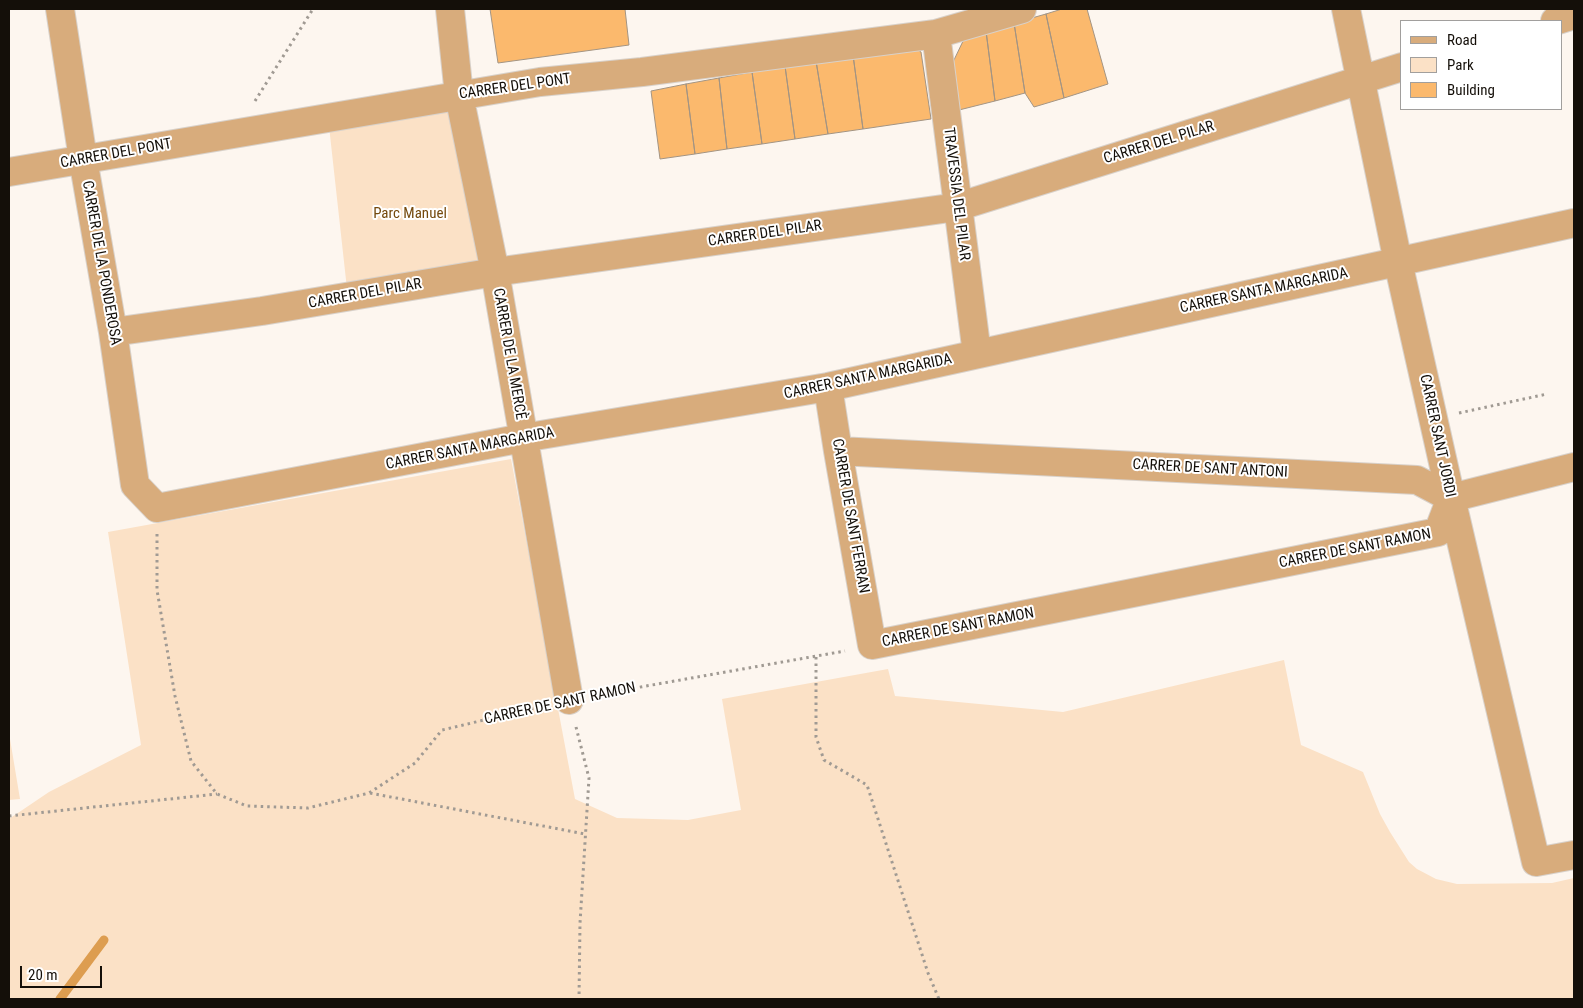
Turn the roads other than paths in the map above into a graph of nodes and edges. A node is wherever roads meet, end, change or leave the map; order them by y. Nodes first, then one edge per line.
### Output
1 (60, 9) edge
2 (450, 9) edge
3 (1022, 9) edge
4 (1346, 9) edge
5 (1574, 15) edge
6 (1558, 20) edge
7 (936, 34) junction
8 (1400, 69) edge
9 (1361, 80) junction
10 (458, 95) junction
11 (83, 159) junction
12 (9, 172) edge
13 (957, 207) junction
14 (1574, 223) edge
15 (1398, 262) junction
16 (495, 272) junction
17 (113, 332) junction
18 (977, 354) junction
19 (828, 387) junction
20 (523, 438) junction
21 (838, 451) junction
22 (1574, 467) edge
23 (1450, 498) junction
24 (157, 508) joint
25 (872, 645) joint
26 (569, 700) road end
27 (1574, 855) edge

1 - 11 street, CARRER DE LA PONDEROSA
2 - 10 street, CARRER DE LA MERCÈ
3 - 7 street, CARRER DEL PONT
4 - 9 street, CARRER SANT JORDI
5 - 6 street
7 - 10 street, CARRER DEL PONT
7 - 13 street, TRAVESSIA DEL PILAR
8 - 9 street, CARRER DEL PILAR
9 - 13 street, CARRER DEL PILAR
9 - 15 street, CARRER SANT JORDI
10 - 11 street, CARRER DEL PONT
10 - 16 street, CARRER DE LA MERCÈ
11 - 12 street, CARRER DEL PONT
11 - 17 street, CARRER DE LA PONDEROSA
13 - 16 street, CARRER DEL PILAR
13 - 18 street, TRAVESSIA DEL PILAR
14 - 15 street, CARRER SANTA MARGARIDA
15 - 18 street, CARRER SANTA MARGARIDA
15 - 23 street, CARRER SANT JORDI
16 - 17 street, CARRER DEL PILAR
16 - 20 street, CARRER DE LA MERCÈ
17 - 24 street, CARRER DE LA PONDEROSA
18 - 19 street, CARRER SANTA MARGARIDA
19 - 20 street, CARRER SANTA MARGARIDA
19 - 21 street, CARRER DE SANT FERRAN
20 - 24 street, CARRER SANTA MARGARIDA
20 - 26 street, CARRER DE LA MERCÈ
21 - 23 street, CARRER DE SANT ANTONI
21 - 25 street, CARRER DE SANT FERRAN
22 - 23 street
23 - 25 street, CARRER DE SANT RAMON
23 - 27 street, CARRER SANT JORDI

